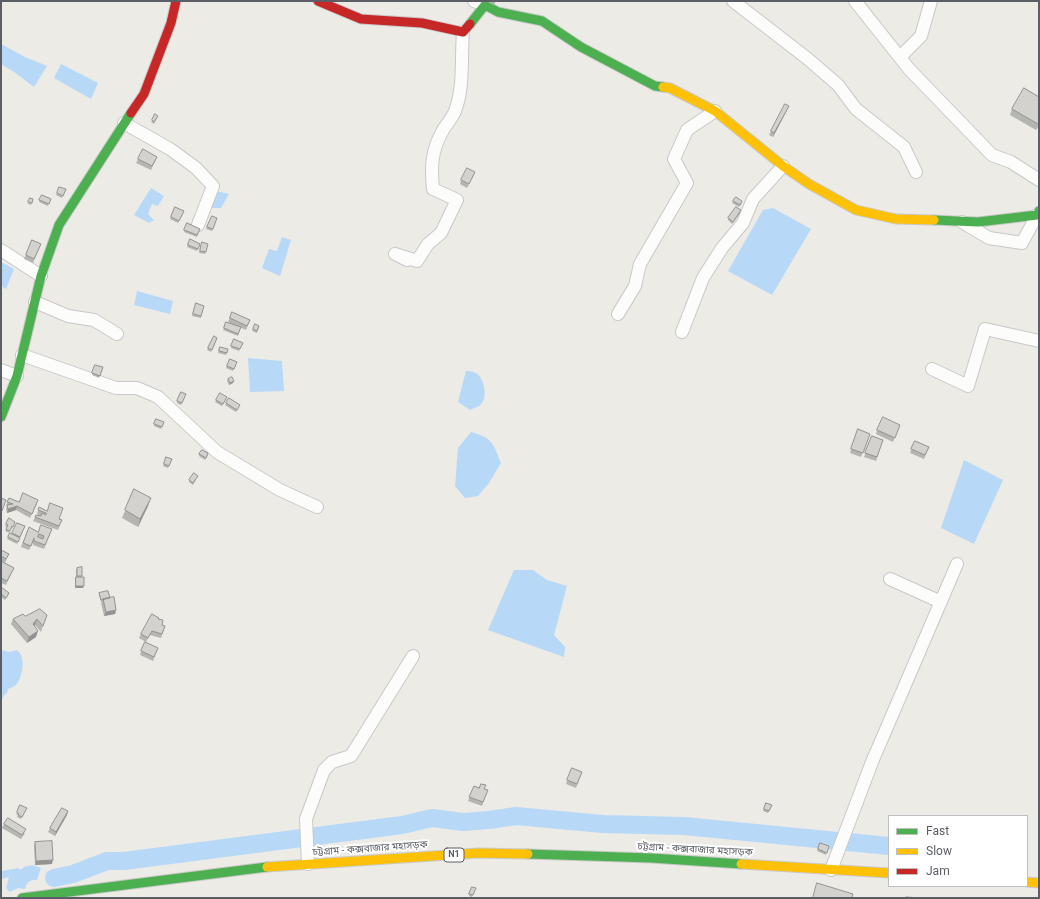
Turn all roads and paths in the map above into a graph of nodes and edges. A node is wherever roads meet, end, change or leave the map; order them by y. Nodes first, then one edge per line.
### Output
1 (176, 1) edge
2 (318, 1) edge
3 (733, 1) edge
4 (855, 1) edge
5 (931, 1) edge
6 (480, 3) edge
7 (462, 32) junction
8 (900, 57) junction
9 (715, 111) junction
10 (124, 123) junction
11 (783, 166) junction
12 (916, 172) dead end
13 (1039, 180) edge
14 (1038, 213) edge
15 (960, 221) junction
16 (198, 225) dead end
17 (1, 250) edge
18 (407, 260) dead end
19 (41, 276) junction
20 (35, 302) junction
21 (618, 314) dead end
22 (682, 332) dead end
23 (117, 334) dead end
24 (1039, 341) edge
25 (22, 355) junction
26 (932, 369) dead end
27 (1, 370) edge
28 (17, 376) junction
29 (1, 417) edge
30 (317, 507) dead end
31 (957, 564) dead end
32 (890, 579) dead end
33 (941, 602) junction
34 (413, 656) dead end
35 (308, 864) junction
36 (831, 870) junction
37 (888, 873) edge
38 (1028, 882) edge
39 (1039, 883) edge
40 (22, 898) edge

1 - 10 main road
2 - 7 main road
3 - 12 street
4 - 8 street
5 - 8 street
6 - 7 main road
6 - 9 main road
7 - 18 street
8 - 13 street
9 - 11 main road
9 - 21 street
10 - 16 street
10 - 19 main road
11 - 15 main road
11 - 22 street
14 - 15 main road
14 - 15 street
17 - 19 street
19 - 20 main road
20 - 23 street
20 - 25 main road
24 - 26 street
25 - 28 main road
25 - 30 street
27 - 28 street
28 - 29 main road
31 - 33 street
32 - 33 street
33 - 36 street
34 - 35 street
35 - 36 main road, চট্টগ্রাম - কক্সবাজার মহাসড়ক / N1
35 - 40 main road, চট্টগ্রাম - কক্সবাজার মহাসড়ক / N1
36 - 37 main road, চট্টগ্রাম - কক্সবাজার মহাসড়ক / N1
38 - 39 main road

